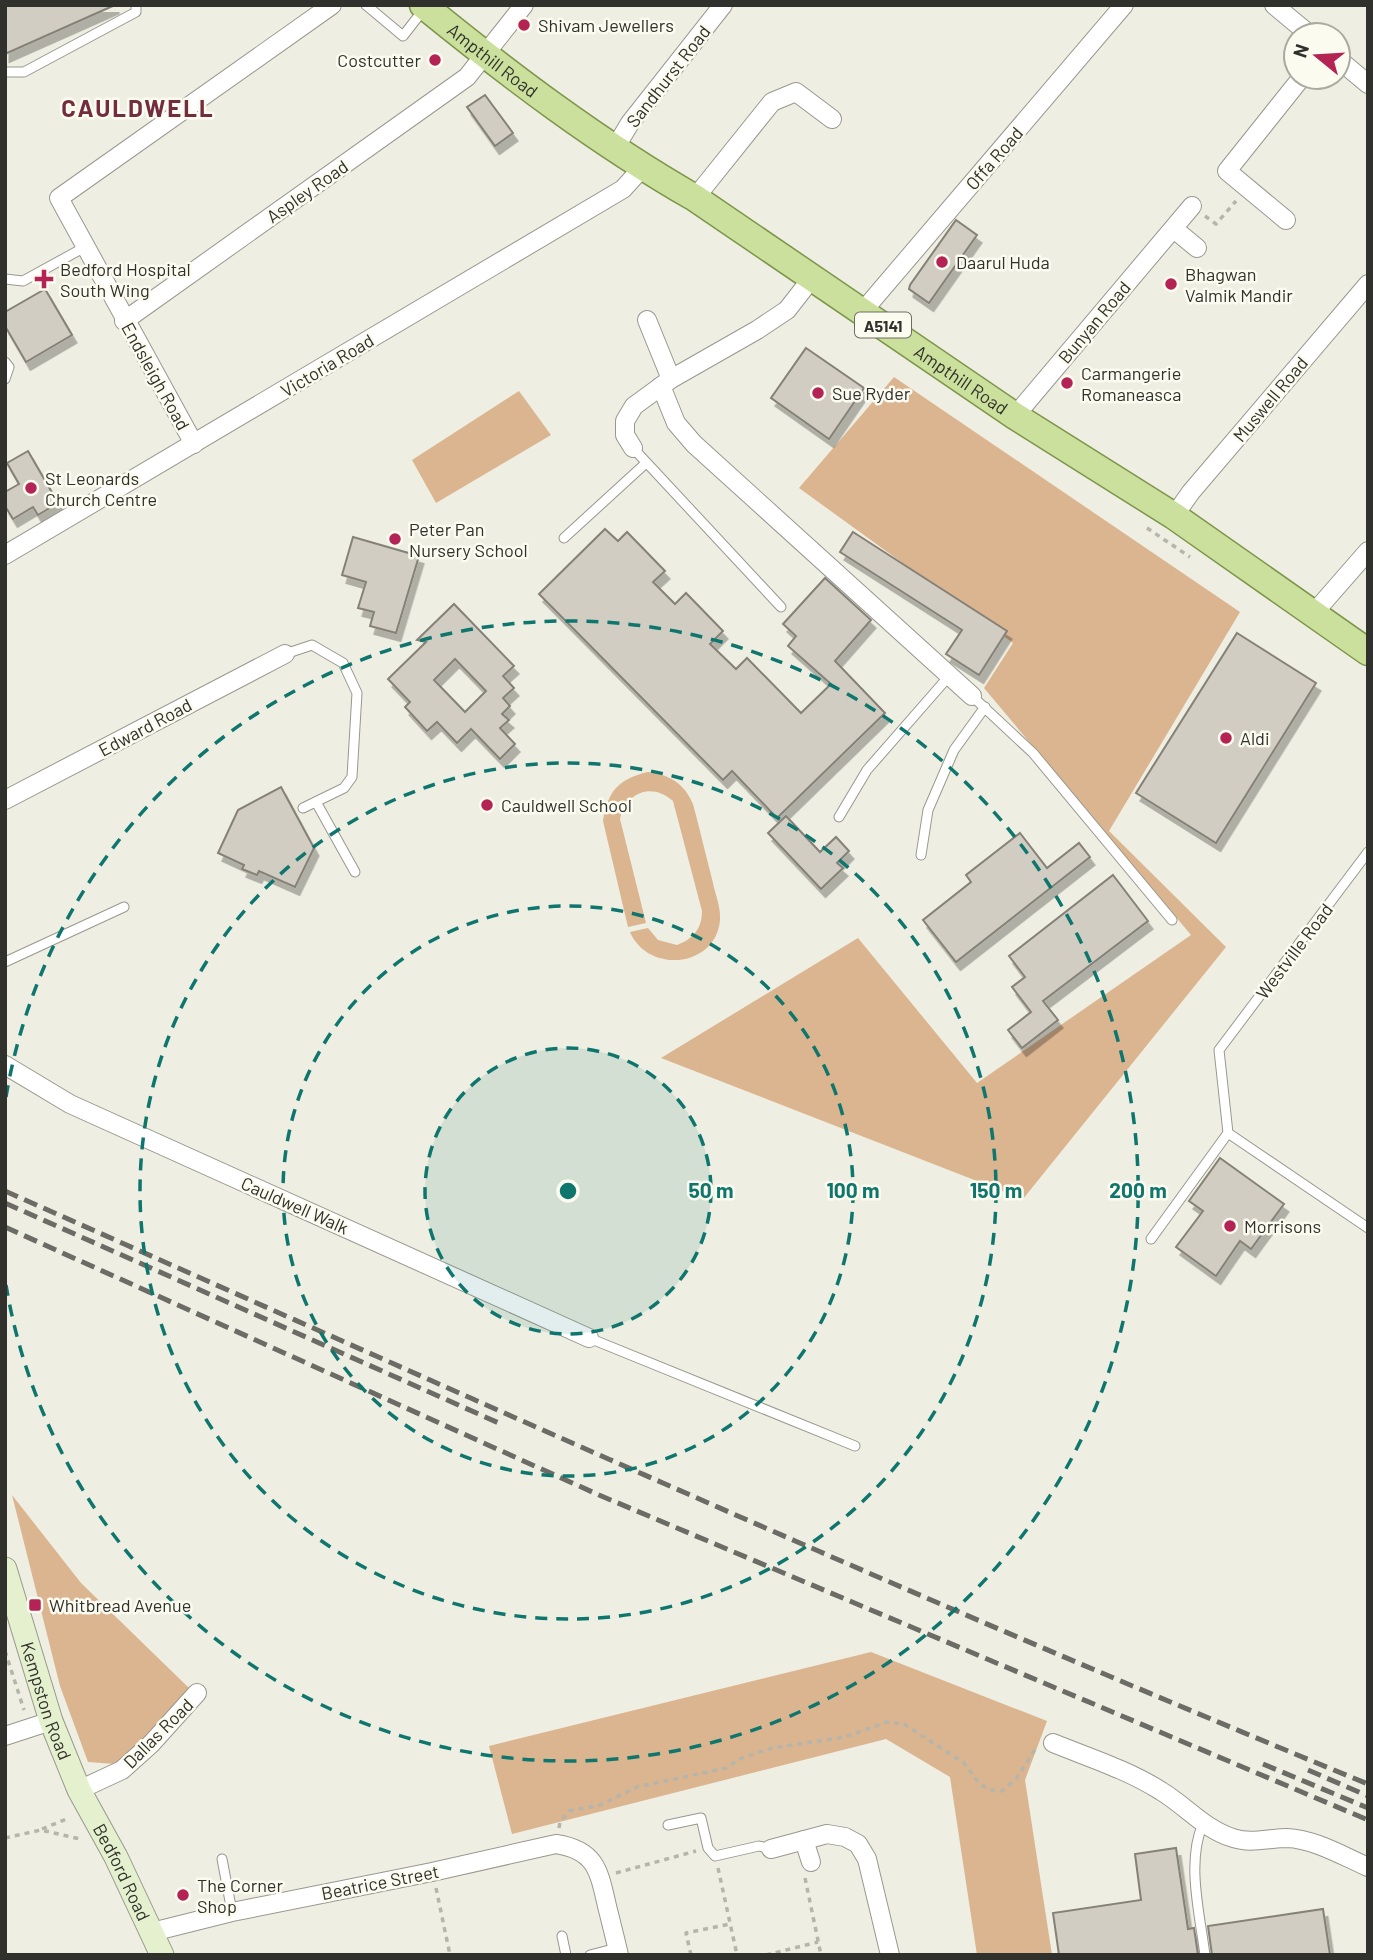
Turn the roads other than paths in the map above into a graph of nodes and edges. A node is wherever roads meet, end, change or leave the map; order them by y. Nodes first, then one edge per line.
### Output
1 (136, 5) edge
2 (332, 5) edge
3 (366, 5) edge
4 (524, 5) edge
5 (723, 5) edge
6 (1124, 5) edge
7 (1274, 5) edge
8 (424, 6) edge
9 (1293, 21) edge
10 (485, 56) junction
11 (1352, 71) edge
12 (5, 72) edge
13 (1368, 85) edge
14 (1291, 91) edge
15 (832, 119) dead end
16 (615, 148) junction
17 (642, 168) junction
18 (695, 198) junction
19 (1192, 206) road end
20 (1286, 220) dead end
21 (1174, 229) junction
22 (85, 247) junction
23 (1198, 248) dead end
24 (812, 278) junction
25 (5, 279) edge
26 (1368, 284) edge
27 (863, 311) junction
28 (647, 320) dead end
29 (124, 321) junction
30 (5, 362) edge
31 (5, 379) edge
32 (666, 382) junction
33 (1015, 416) junction
34 (194, 444) junction
35 (633, 448) joint
36 (646, 463) junction
37 (1174, 516) junction
38 (564, 538) dead end
39 (1368, 551) edge
40 (5, 555) edge
41 (781, 607) dead end
42 (1313, 614) junction
43 (1368, 652) edge
44 (285, 654) joint
45 (950, 675) junction
46 (978, 701) junction
47 (5, 800) edge
48 (316, 802) junction
49 (303, 808) dead end
50 (839, 817) dead end
51 (1368, 852) edge
52 (921, 855) dead end
53 (355, 872) dead end
54 (124, 907) dead end
55 (1172, 920) dead end
56 (5, 962) edge
57 (5, 1065) edge
58 (1228, 1133) junction
59 (1368, 1228) edge
60 (1151, 1238) dead end
61 (589, 1338) joint
62 (855, 1447) dead end
63 (5, 1569) edge
64 (197, 1693) dead end
65 (51, 1721) junction
66 (5, 1736) edge
67 (1053, 1743) road end
68 (79, 1790) junction
69 (1203, 1824) junction
70 (668, 1825) dead end
71 (804, 1840) junction
72 (771, 1849) joint
73 (222, 1859) dead end
74 (811, 1862) road end
75 (1368, 1867) edge
76 (232, 1912) junction
77 (152, 1932) junction
78 (562, 1936) dead end
79 (618, 1951) edge
80 (162, 1955) edge
81 (566, 1955) edge
82 (590, 1955) edge
83 (890, 1955) edge
84 (1205, 1955) edge

1 - 12 lane
2 - 22 street, Endsleigh Road
3 - 8 lane
4 - 10 street, Aspley Road
5 - 16 street, Sandhurst Road
6 - 27 street, Offa Road
7 - 9 street
8 - 10 main road, Ampthill Road / A5141
10 - 16 main road, Ampthill Road / A5141
10 - 29 street, Aspley Road
11 - 13 street
14 - 20 street
15 - 18 street
16 - 17 main road, Ampthill Road / A5141
17 - 18 main road, Ampthill Road / A5141
17 - 34 street, Victoria Road
18 - 24 main road, Ampthill Road / A5141
19 - 21 street, Bunyan Road
21 - 23 street
21 - 33 street, Bunyan Road
22 - 25 lane
22 - 29 street, Endsleigh Road
24 - 27 main road, Ampthill Road / A5141
24 - 32 street
26 - 37 street, Muswell Road
27 - 33 main road, Ampthill Road / A5141
28 - 32 street
29 - 34 street, Endsleigh Road
30 - 31 lane
32 - 35 street
32 - 45 street
33 - 37 main road, Ampthill Road / A5141
34 - 40 street, Victoria Road
35 - 36 lane
36 - 38 lane
36 - 41 lane
37 - 42 main road, Ampthill Road / A5141
39 - 42 street
42 - 43 main road, Ampthill Road / A5141
44 - 47 street, Edward Road
44 - 48 lane
45 - 46 street
45 - 50 lane
46 - 52 lane
46 - 55 lane
48 - 49 lane
48 - 53 lane
51 - 58 lane, Westville Road
54 - 56 lane
57 - 61 street, Cauldwell Walk
58 - 59 lane
58 - 60 lane
61 - 62 lane
63 - 65 main road, Kempston Road
64 - 68 street, Dallas Road
65 - 66 street
65 - 68 main road, Kempston Road
67 - 69 street
68 - 77 main road, Bedford Road
69 - 75 street
69 - 84 lane
70 - 72 lane
71 - 72 street
71 - 74 street
71 - 83 street
73 - 76 lane
76 - 77 street, Beatrice Street
76 - 79 street, Beatrice Street
77 - 80 main road, Bedford Road
78 - 81 lane
79 - 82 lane

